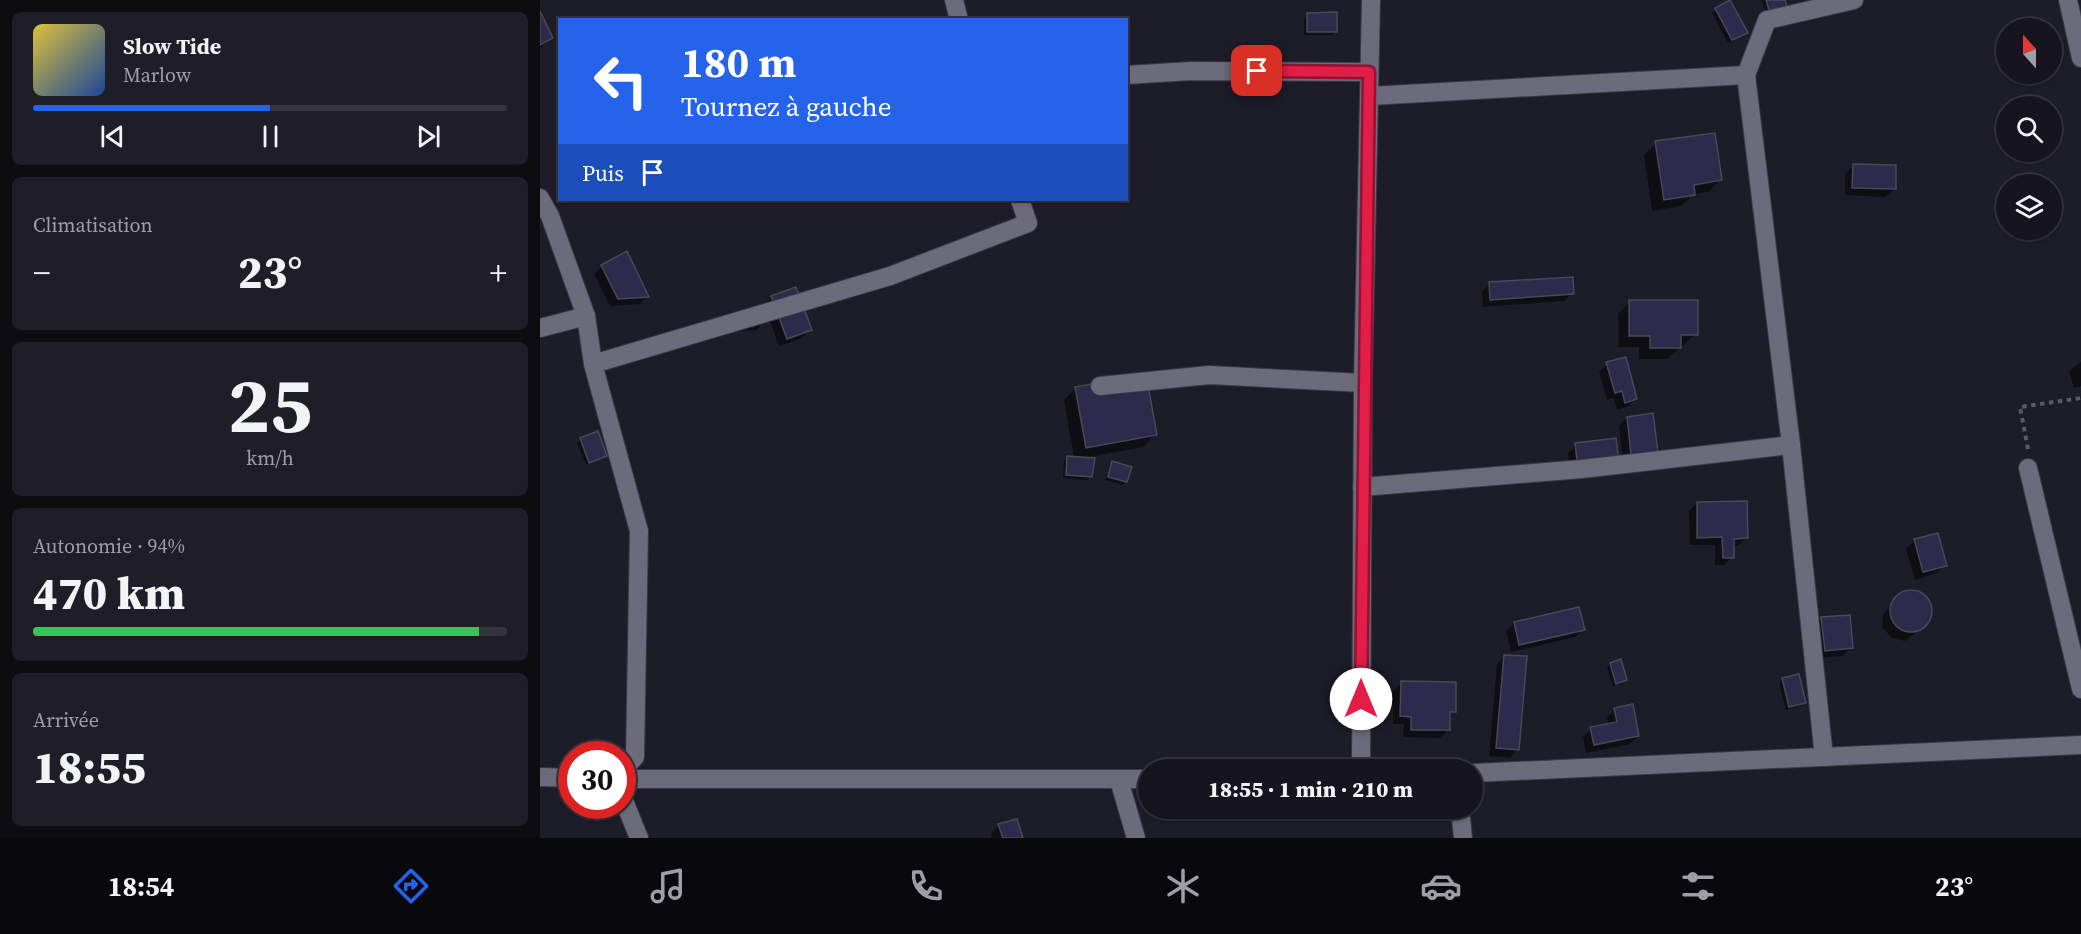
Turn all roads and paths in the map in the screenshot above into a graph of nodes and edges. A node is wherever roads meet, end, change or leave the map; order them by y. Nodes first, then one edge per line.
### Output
1 (954, 0) edge
2 (1371, 0) edge
3 (2068, 0) edge
4 (1844, 1) edge
5 (958, 18) edge
6 (2081, 58) edge
7 (1369, 72) junction
8 (1128, 75) edge
9 (1746, 75) junction
10 (1369, 96) junction
11 (540, 198) edge
12 (1020, 201) edge
13 (586, 316) junction
14 (540, 328) edge
15 (593, 364) junction
16 (1363, 383) junction
17 (1100, 386) dead end
18 (2081, 398) edge
19 (1791, 445) junction
20 (2028, 468) joint
21 (1362, 487) junction
22 (2081, 689) edge
23 (635, 741) edge
24 (2081, 745) edge
25 (1824, 757) junction
26 (1361, 759) edge
27 (1483, 773) edge
28 (540, 777) edge
29 (558, 778) edge
30 (636, 779) edge
31 (1138, 779) edge
32 (1119, 780) junction
33 (631, 819) edge
34 (1461, 819) edge
35 (639, 838) edge
36 (1136, 838) edge
37 (1463, 838) edge

1 - 5 street
2 - 7 street
3 - 6 street
4 - 9 street
7 - 8 street
7 - 10 street
9 - 10 street
9 - 19 street
10 - 16 street
11 - 13 street
12 - 15 street
13 - 14 street
13 - 15 street
15 - 23 street
16 - 17 street
16 - 21 street
18 - 20 path
19 - 21 street
19 - 25 street
20 - 22 street
21 - 26 street
24 - 25 street
25 - 27 street
28 - 29 street
30 - 32 street
31 - 32 street
32 - 36 street
33 - 35 street
34 - 37 street

